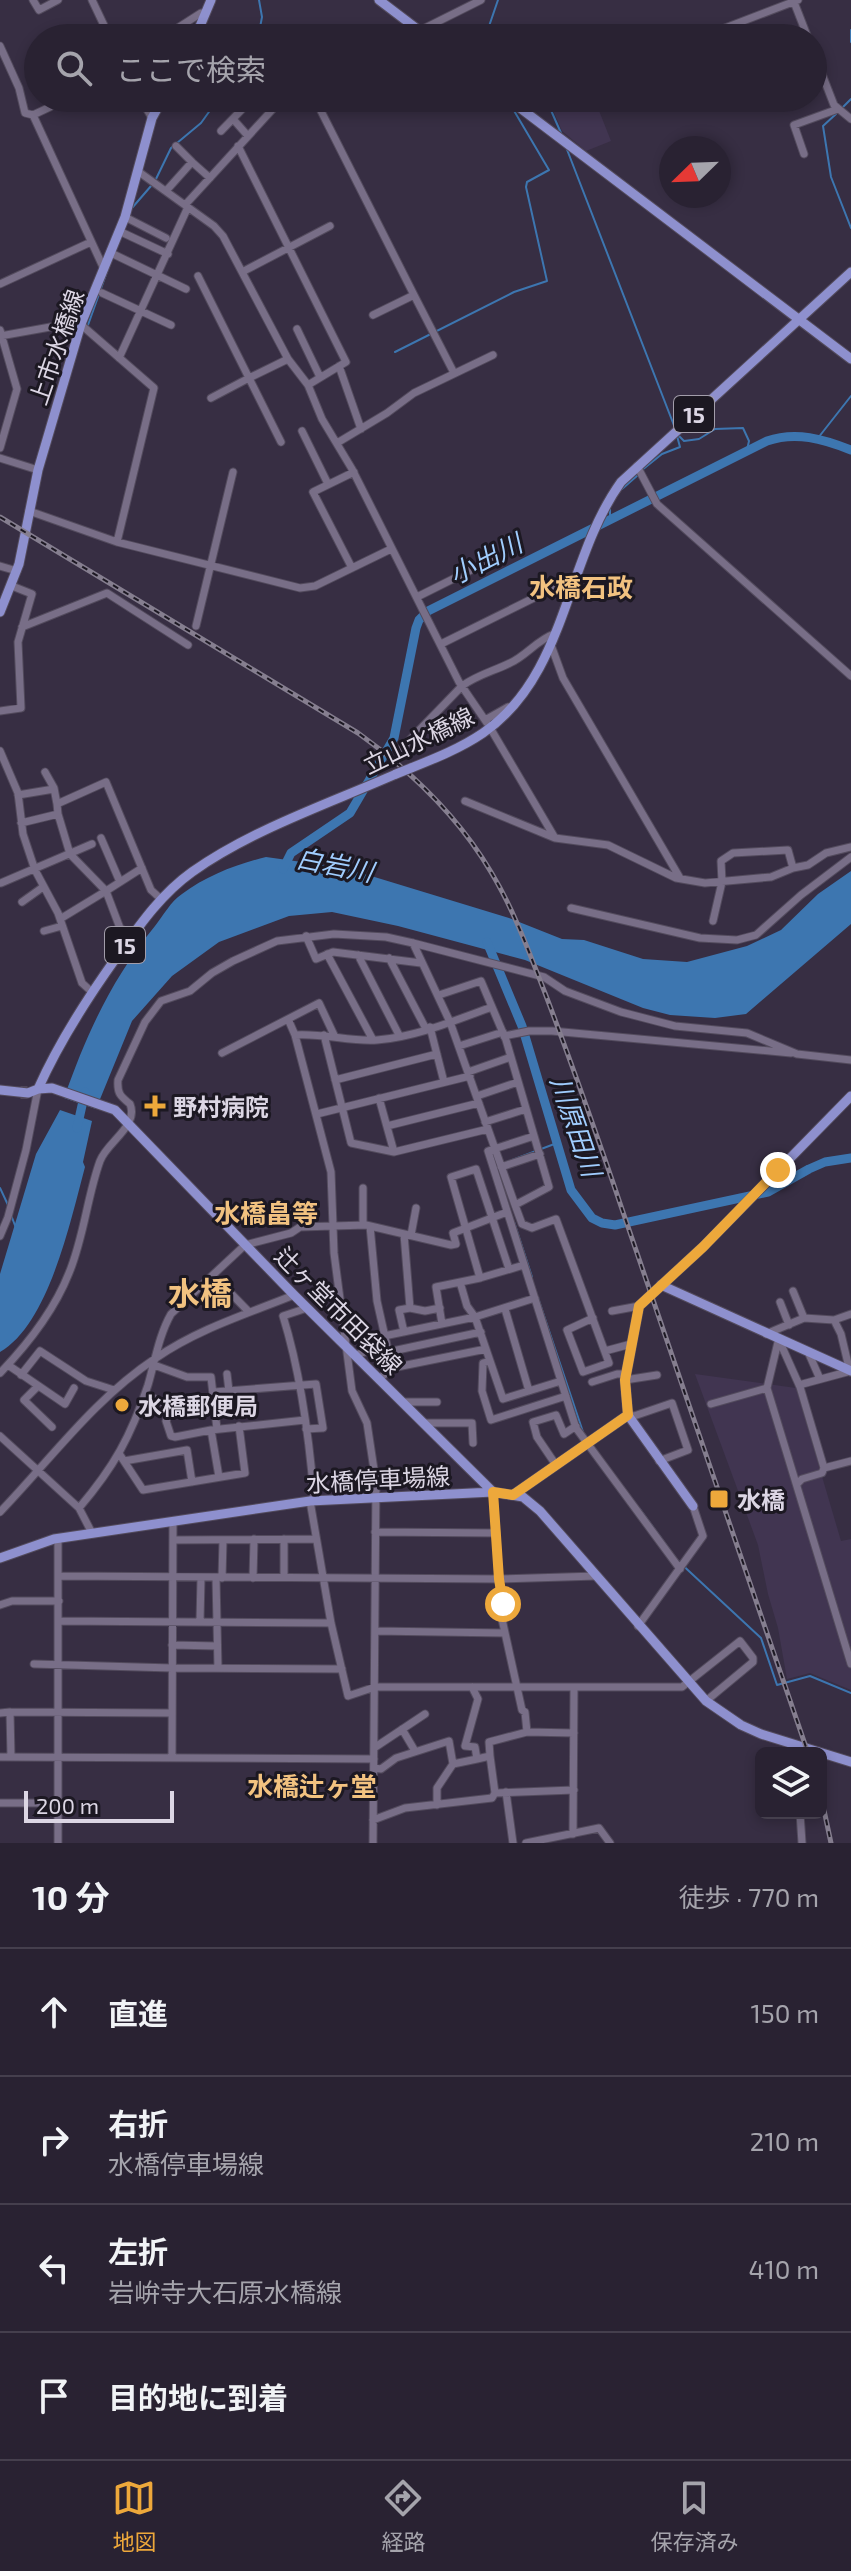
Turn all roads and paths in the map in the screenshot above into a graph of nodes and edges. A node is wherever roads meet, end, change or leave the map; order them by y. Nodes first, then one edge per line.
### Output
1 (33, 0) edge
2 (58, 0) edge
3 (92, 0) edge
4 (211, 0) edge
5 (381, 0) edge
6 (481, 0) edge
7 (796, 1) edge
8 (206, 13) junction
9 (103, 24) edge
10 (184, 24) edge
11 (201, 24) edge
12 (410, 24) edge
13 (433, 24) edge
14 (736, 24) edge
15 (803, 24) edge
16 (0, 46) edge
17 (827, 83) edge
18 (24, 109) edge
19 (838, 109) junction
20 (25, 112) edge
21 (39, 112) edge
22 (148, 112) edge
23 (155, 112) edge
24 (240, 112) edge
25 (270, 112) edge
26 (322, 112) edge
27 (526, 112) edge
28 (33, 115) junction
29 (152, 118) junction
30 (233, 119) junction
31 (851, 119) edge
32 (221, 131) dead end
33 (248, 136) junction
34 (176, 146) dead end
35 (238, 146) junction
36 (804, 154) dead end
37 (192, 162) junction
38 (139, 172) junction
39 (210, 178) junction
40 (166, 191) junction
41 (186, 206) junction
42 (125, 217) junction
43 (330, 226) dead end
44 (119, 231) junction
45 (166, 238) dead end
46 (91, 242) junction
47 (289, 246) junction
48 (111, 253) junction
49 (168, 254) junction
50 (104, 269) junction
51 (242, 272) junction
52 (851, 272) edge
53 (158, 275) junction
54 (198, 276) dead end
55 (0, 284) edge
56 (186, 289) dead end
57 (102, 293) dead end
58 (414, 295) junction
59 (141, 310) junction
60 (373, 315) dead end
61 (797, 320) junction
62 (81, 324) junction
63 (171, 325) dead end
64 (297, 329) dead end
65 (1, 334) edge
66 (493, 355) dead end
67 (119, 358) junction
68 (288, 359) junction
69 (851, 359) edge
70 (339, 366) junction
71 (454, 373) junction
72 (320, 377) junction
73 (249, 378) junction
74 (308, 385) junction
75 (211, 398) dead end
76 (361, 429) junction
77 (302, 431) dead end
78 (281, 442) dead end
79 (337, 443) junction
80 (0, 448) edge
81 (0, 458) edge
82 (637, 466) junction
83 (38, 470) junction
84 (233, 472) dead end
85 (354, 472) junction
86 (328, 484) junction
87 (29, 511) junction
88 (117, 542) junction
89 (391, 549) junction
90 (495, 558) dead end
91 (0, 566) edge
92 (210, 566) junction
93 (352, 568) junction
94 (17, 571) junction
95 (560, 585) dead end
96 (12, 586) junction
97 (417, 597) junction
98 (0, 612) edge
99 (196, 626) dead end
100 (22, 627) junction
101 (554, 634) junction
102 (441, 644) junction
103 (188, 645) dead end
104 (551, 645) junction
105 (851, 676) edge
106 (462, 686) junction
107 (516, 702) junction
108 (0, 711) edge
109 (488, 725) junction
110 (401, 749) dead end
111 (0, 751) edge
112 (45, 772) dead end
113 (54, 789) junction
114 (18, 795) junction
115 (465, 801) dead end
116 (57, 804) junction
117 (58, 814) junction
118 (21, 823) junction
119 (101, 838) dead end
120 (555, 838) junction
121 (92, 844) dead end
122 (850, 851) edge
123 (70, 854) junction
124 (142, 868) junction
125 (793, 868) junction
126 (35, 870) junction
127 (680, 878) junction
128 (120, 882) junction
129 (722, 882) junction
130 (1, 883) edge
131 (43, 887) junction
132 (106, 891) junction
133 (161, 899) junction
134 (22, 902) dead end
135 (571, 908) dead end
136 (713, 921) dead end
137 (61, 923) junction
138 (44, 931) dead end
139 (131, 936) junction
140 (306, 936) junction
141 (413, 943) junction
142 (327, 954) junction
143 (358, 955) junction
144 (389, 958) junction
145 (421, 963) junction
146 (92, 992) junction
147 (439, 995) junction
148 (492, 1007) junction
149 (288, 1019) junction
150 (450, 1022) junction
151 (428, 1028) junction
152 (504, 1034) junction
153 (295, 1035) junction
154 (324, 1035) junction
155 (334, 1035) junction
156 (399, 1035) junction
157 (373, 1040) junction
158 (459, 1046) junction
159 (222, 1053) dead end
160 (437, 1054) junction
161 (797, 1054) junction
162 (511, 1057) junction
163 (851, 1060) edge
164 (469, 1074) junction
165 (335, 1080) junction
166 (444, 1082) junction
167 (518, 1082) junction
168 (38, 1089) junction
169 (0, 1090) edge
170 (851, 1096) edge
171 (379, 1098) junction
172 (478, 1100) junction
173 (342, 1108) junction
174 (526, 1109) junction
175 (317, 1114) junction
176 (127, 1124) junction
177 (387, 1126) junction
178 (487, 1126) junction
179 (534, 1136) junction
180 (495, 1149) junction
181 (394, 1152) junction
182 (540, 1154) junction
183 (501, 1167) junction
184 (363, 1188) dead end
185 (515, 1205) junction
186 (416, 1208) dead end
187 (507, 1212) junction
188 (8, 1217) junction
189 (492, 1218) junction
190 (333, 1225) junction
191 (366, 1225) junction
192 (466, 1228) junction
193 (408, 1235) junction
194 (0, 1236) edge
195 (245, 1245) junction
196 (0, 1246) edge
197 (524, 1265) junction
198 (509, 1269) junction
199 (213, 1275) junction
200 (480, 1278) junction
201 (460, 1282) junction
202 (661, 1285) junction
203 (793, 1291) dead end
204 (294, 1295) junction
205 (535, 1298) junction
206 (780, 1302) dead end
207 (639, 1306) junction
208 (307, 1308) junction
209 (410, 1308) junction
210 (440, 1308) junction
211 (505, 1309) junction
212 (612, 1311) dead end
213 (249, 1312) junction
214 (851, 1314) edge
215 (475, 1317) junction
216 (593, 1318) junction
217 (804, 1318) junction
218 (834, 1320) junction
219 (442, 1324) junction
220 (789, 1325) junction
221 (404, 1332) junction
222 (481, 1332) junction
223 (766, 1334) junction
224 (384, 1336) junction
225 (779, 1340) junction
226 (631, 1344) junction
227 (347, 1347) junction
228 (387, 1349) junction
229 (486, 1349) junction
230 (605, 1351) junction
231 (809, 1354) junction
232 (355, 1355) junction
233 (156, 1361) junction
234 (490, 1361) junction
235 (8, 1365) junction
236 (392, 1368) junction
237 (850, 1372) edge
238 (0, 1373) edge
239 (227, 1374) dead end
240 (21, 1375) junction
241 (657, 1375) dead end
242 (626, 1377) junction
243 (379, 1379) junction
244 (820, 1379) junction
245 (561, 1381) junction
246 (592, 1382) dead end
247 (301, 1385) junction
248 (799, 1385) junction
249 (38, 1386) junction
250 (74, 1388) dead end
251 (767, 1388) junction
252 (114, 1390) junction
253 (229, 1391) junction
254 (529, 1391) junction
255 (214, 1392) junction
256 (145, 1394) junction
257 (566, 1396) junction
258 (403, 1402) junction
259 (437, 1402) dead end
260 (711, 1404) dead end
261 (628, 1415) junction
262 (424, 1423) junction
263 (306, 1425) junction
264 (239, 1426) junction
265 (576, 1426) junction
266 (52, 1427) dead end
267 (214, 1430) junction
268 (0, 1436) edge
269 (473, 1443) dead end
270 (588, 1444) junction
271 (122, 1458) junction
272 (659, 1461) junction
273 (851, 1461) edge
274 (556, 1465) junction
275 (824, 1468) junction
276 (38, 1471) junction
277 (219, 1477) junction
278 (192, 1482) junction
279 (798, 1483) junction
280 (493, 1492) junction
281 (513, 1495) junction
282 (375, 1496) junction
283 (310, 1501) junction
284 (693, 1506) joint
285 (79, 1508) junction
286 (1, 1509) edge
287 (173, 1521) junction
288 (375, 1532) junction
289 (92, 1533) junction
290 (496, 1533) junction
291 (58, 1539) junction
292 (254, 1539) junction
293 (284, 1539) junction
294 (316, 1539) junction
295 (174, 1540) junction
296 (223, 1540) junction
297 (0, 1558) edge
298 (680, 1569) junction
299 (59, 1576) junction
300 (597, 1576) junction
301 (173, 1577) junction
302 (284, 1577) junction
303 (322, 1577) junction
304 (375, 1577) junction
305 (201, 1578) junction
306 (219, 1578) junction
307 (253, 1578) junction
308 (499, 1579) junction
309 (59, 1601) junction
310 (0, 1605) edge
311 (58, 1621) junction
312 (172, 1621) junction
313 (200, 1621) junction
314 (216, 1621) junction
315 (331, 1623) junction
316 (638, 1626) junction
317 (375, 1631) junction
318 (504, 1633) junction
319 (172, 1645) junction
320 (217, 1646) junction
321 (34, 1664) dead end
322 (851, 1664) edge
323 (60, 1667) junction
324 (172, 1668) junction
325 (218, 1668) junction
326 (342, 1669) junction
327 (688, 1683) junction
328 (375, 1687) junction
329 (472, 1687) junction
330 (517, 1687) junction
331 (574, 1687) junction
332 (706, 1701) junction
333 (59, 1711) junction
334 (10, 1712) junction
335 (0, 1713) edge
336 (172, 1713) junction
337 (425, 1714) dead end
338 (402, 1729) junction
339 (527, 1732) junction
340 (574, 1733) junction
341 (790, 1747) edge
342 (374, 1748) junction
343 (415, 1751) junction
344 (490, 1756) junction
345 (0, 1757) edge
346 (11, 1757) junction
347 (59, 1757) junction
348 (827, 1757) edge
349 (172, 1758) junction
350 (374, 1759) junction
351 (477, 1759) junction
352 (851, 1762) edge
353 (453, 1764) junction
354 (374, 1768) junction
355 (574, 1790) junction
356 (506, 1792) junction
357 (495, 1793) junction
358 (0, 1803) edge
359 (58, 1803) junction
360 (437, 1805) junction
361 (800, 1819) edge
362 (373, 1820) junction
363 (573, 1834) junction
364 (58, 1843) edge
365 (373, 1843) edge
366 (513, 1843) edge
367 (526, 1843) edge
368 (610, 1843) edge
369 (802, 1843) edge

1 - 2 street
3 - 9 street
4 - 8 main road
5 - 12 main road
6 - 13 street
7 - 14 street
7 - 15 street
8 - 10 street
8 - 11 main road
16 - 18 street
17 - 19 street
19 - 31 street
19 - 36 street
20 - 28 street
21 - 28 street
22 - 29 street
23 - 29 main road, 上市水橋線
24 - 30 street
25 - 33 street
26 - 58 street
27 - 61 main road
28 - 46 street
29 - 38 main road, 上市水橋線
30 - 32 street
30 - 33 street
33 - 35 street
34 - 37 street
35 - 39 street
35 - 47 street
37 - 39 street
37 - 40 street
38 - 40 street
38 - 42 main road, 上市水橋線
39 - 41 street
40 - 41 street
41 - 49 street
41 - 51 street
42 - 44 main road, 上市水橋線
42 - 45 street
43 - 47 street
44 - 48 main road, 上市水橋線
44 - 49 street
46 - 50 street
46 - 55 street
47 - 51 street
47 - 70 street
48 - 50 main road, 上市水橋線
48 - 53 street
49 - 53 street
50 - 62 main road, 上市水橋線
51 - 68 street
52 - 61 main road, 立山水橋線 / 15
53 - 56 street
53 - 59 street
54 - 73 street
57 - 59 street
58 - 60 street
58 - 71 street
59 - 63 street
59 - 67 street
61 - 69 main road
61 - 82 main road, 立山水橋線 / 15
62 - 65 street
62 - 67 street
62 - 83 main road, 上市水橋線
64 - 72 street
65 - 80 street
66 - 71 street
67 - 88 street
68 - 73 street
68 - 74 street
70 - 72 street
70 - 76 street
71 - 76 street
72 - 74 street
73 - 75 street
73 - 78 street
74 - 79 street
76 - 79 street
77 - 86 street
79 - 85 street
81 - 83 street
82 - 101 main road, 立山水橋線 / 15
82 - 105 street
83 - 87 main road, 上市水橋線
84 - 92 street
85 - 86 street
85 - 89 street
86 - 93 street
87 - 88 street
87 - 94 main road, 上市水橋線
88 - 92 street
89 - 93 street
89 - 97 street
90 - 97 street
91 - 94 street
92 - 93 street
92 - 99 street
94 - 96 main road, 上市水橋線
95 - 102 street
96 - 98 main road, 上市水橋線
96 - 100 street
97 - 102 street
100 - 103 street
100 - 108 street
101 - 104 main road, 立山水橋線 / 15
101 - 106 street
102 - 106 street
104 - 107 main road, 立山水橋線 / 15
104 - 127 street
106 - 109 street
106 - 110 street
107 - 109 street
107 - 133 main road, 立山水橋線 / 15, bridge
109 - 120 street
111 - 114 street
112 - 113 street
113 - 114 street
113 - 116 street
114 - 118 street
115 - 120 street
116 - 117 street
116 - 124 street
117 - 118 street
117 - 123 street
118 - 126 street
119 - 128 street
120 - 127 street
121 - 123 street
122 - 125 street
122 - 135 street
123 - 126 street
123 - 132 street
124 - 128 street
124 - 133 street
125 - 129 street
125 - 129 street
126 - 130 street
126 - 131 street
127 - 129 street
128 - 132 street
129 - 136 street
131 - 134 street
131 - 137 street
132 - 137 street
132 - 139 street
133 - 139 main road, 立山水橋線 / 15
137 - 138 street
137 - 146 street
139 - 146 main road, 立山水橋線 / 15
140 - 141 street
140 - 142 street
140 - 176 street
141 - 145 street
141 - 161 street
142 - 143 street
142 - 157 street
143 - 144 street
143 - 156 street
144 - 145 street
144 - 151 street
145 - 147 street
146 - 168 main road, 立山水橋線 / 15
147 - 148 street
147 - 150 street
148 - 150 street
148 - 152 street
149 - 153 street
149 - 155 street
149 - 159 street
150 - 151 street
150 - 158 street
151 - 156 street
151 - 160 street
152 - 158 street
152 - 161 street
152 - 162 street
153 - 154 street
153 - 175 street
154 - 155 street
154 - 165 street
155 - 157 street
156 - 157 street
158 - 164 street
160 - 165 street
160 - 166 street
161 - 163 street
162 - 164 street
162 - 167 street
164 - 166 street
164 - 172 street
165 - 173 street
166 - 171 street
167 - 172 street
167 - 174 street
168 - 169 main road
168 - 176 main road, 辻ヶ堂市田袋線
168 - 188 street
170 - 202 main road
171 - 173 street
171 - 177 street
172 - 177 street
172 - 178 street
173 - 175 street
173 - 181 street
174 - 178 street
174 - 179 street
175 - 190 street
176 - 195 main road, 辻ヶ堂市田袋線
176 - 235 street
177 - 181 street
178 - 180 street
178 - 181 street
179 - 180 street
179 - 182 street
180 - 183 street
180 - 187 street
182 - 183 street
182 - 185 street
183 - 185 street
184 - 191 street
185 - 216 street
186 - 193 street
187 - 189 street
187 - 197 street
188 - 194 street
188 - 196 street
189 - 192 street
189 - 192 street
189 - 198 street
190 - 191 street
190 - 195 street
190 - 227 street
191 - 193 street
191 - 224 street
192 - 193 street
192 - 200 street
193 - 209 street
195 - 199 street
195 - 204 main road, 辻ヶ堂市田袋線
197 - 198 street
197 - 205 street
198 - 200 street
199 - 213 street
199 - 233 street
200 - 201 street
201 - 210 street
201 - 215 street
202 - 207 main road
202 - 223 main road
203 - 217 street
204 - 208 main road, 辻ヶ堂市田袋線
204 - 213 street
205 - 211 street
205 - 245 street
206 - 220 street
207 - 212 street
207 - 226 main road
208 - 227 main road, 辻ヶ堂市田袋線
208 - 247 street
209 - 210 street
209 - 221 street
210 - 219 street
211 - 215 street
211 - 254 street
213 - 233 street
214 - 218 street
215 - 219 street
215 - 222 street
216 - 230 street
216 - 230 street
217 - 218 street
217 - 220 street
218 - 237 street
219 - 221 street
220 - 223 street
221 - 224 street
222 - 228 street
222 - 229 street
223 - 225 main road
224 - 228 street
225 - 231 main road
225 - 248 street
225 - 251 street
226 - 230 street
226 - 242 main road
227 - 232 main road, 辻ヶ堂市田袋線
227 - 282 street
228 - 232 street
228 - 236 street
229 - 234 street
229 - 236 street
231 - 237 main road
231 - 244 street
232 - 243 main road, 辻ヶ堂市田袋線
233 - 252 street
233 - 255 street
233 - 256 street
234 - 254 street
234 - 257 street
235 - 238 street
235 - 240 street
236 - 243 street
237 - 244 street
239 - 253 street
240 - 249 street
240 - 252 street
241 - 242 street
242 - 246 street
242 - 261 main road
243 - 258 main road, 辻ヶ堂市田袋線
244 - 248 street
245 - 254 street
245 - 257 street
247 - 253 street
247 - 263 street
247 - 263 street
248 - 275 street
249 - 250 street
249 - 266 street
251 - 260 street
251 - 279 street
252 - 276 street
253 - 255 street
255 - 267 street
256 - 267 street
256 - 271 street
257 - 265 street
258 - 259 street
258 - 262 main road, 辻ヶ堂市田袋線
261 - 270 main road
261 - 272 main road
261 - 272 street
262 - 269 street
262 - 280 main road, 辻ヶ堂市田袋線
263 - 264 street
263 - 283 street
264 - 267 street
264 - 277 street
265 - 270 street
265 - 274 street
267 - 277 street
268 - 276 street
270 - 274 main road
270 - 298 street
271 - 278 street
271 - 278 street
271 - 285 street
272 - 284 main road
273 - 275 street
274 - 281 main road
275 - 279 street
276 - 285 street
276 - 286 street
277 - 278 street
279 - 322 street
280 - 281 main road, 水橋停車場線
280 - 282 main road, 水橋停車場線
280 - 290 street
281 - 300 main road
282 - 283 main road, 水橋停車場線
282 - 288 street
283 - 287 main road, 水橋停車場線
283 - 294 street
284 - 298 street
285 - 289 street
287 - 289 main road, 水橋停車場線
287 - 295 street
288 - 290 street
288 - 304 street
289 - 291 main road, 水橋停車場線
290 - 308 street
291 - 297 main road, 水橋停車場線
291 - 299 street
292 - 293 street
292 - 296 street
292 - 307 street
293 - 294 street
293 - 302 street
294 - 303 street
295 - 296 street
295 - 301 street
296 - 306 street
298 - 316 street
299 - 301 street
299 - 309 street
300 - 308 street
300 - 316 main road
301 - 305 street
301 - 312 street
302 - 303 street
302 - 307 street
303 - 304 street
303 - 315 street
304 - 308 street
304 - 317 street
305 - 306 street
305 - 313 street
306 - 307 street
306 - 314 street
308 - 318 street
309 - 310 street
309 - 311 street
311 - 312 street
311 - 323 street
312 - 313 street
312 - 319 street
313 - 314 street
314 - 315 street
314 - 320 street
315 - 326 street
316 - 327 main road
317 - 318 street
317 - 328 street
318 - 330 street
319 - 320 street
319 - 324 street
320 - 325 street
321 - 323 street
323 - 324 street
323 - 333 street
324 - 325 street
324 - 336 street
325 - 326 street
326 - 328 street
327 - 331 street
327 - 332 main road
327 - 332 street
328 - 329 street
328 - 342 street
329 - 330 street
329 - 351 street
330 - 331 street
330 - 339 street
331 - 340 street
332 - 341 main road
333 - 334 street
333 - 336 street
333 - 347 street
334 - 335 street
334 - 346 street
336 - 349 street
337 - 338 street
338 - 342 street
338 - 343 street
339 - 340 street
339 - 344 street
340 - 355 street
342 - 350 street
343 - 353 street
343 - 354 street
344 - 351 street
344 - 357 street
345 - 346 street
346 - 347 street
347 - 349 street
347 - 359 street
348 - 352 main road
349 - 350 street
350 - 354 street
351 - 353 street
353 - 360 street
354 - 362 street
355 - 356 street
355 - 363 street
356 - 357 street
356 - 366 street
357 - 360 street
358 - 359 street
359 - 364 street
360 - 362 street
361 - 369 street
362 - 365 street
363 - 367 street
363 - 368 street

